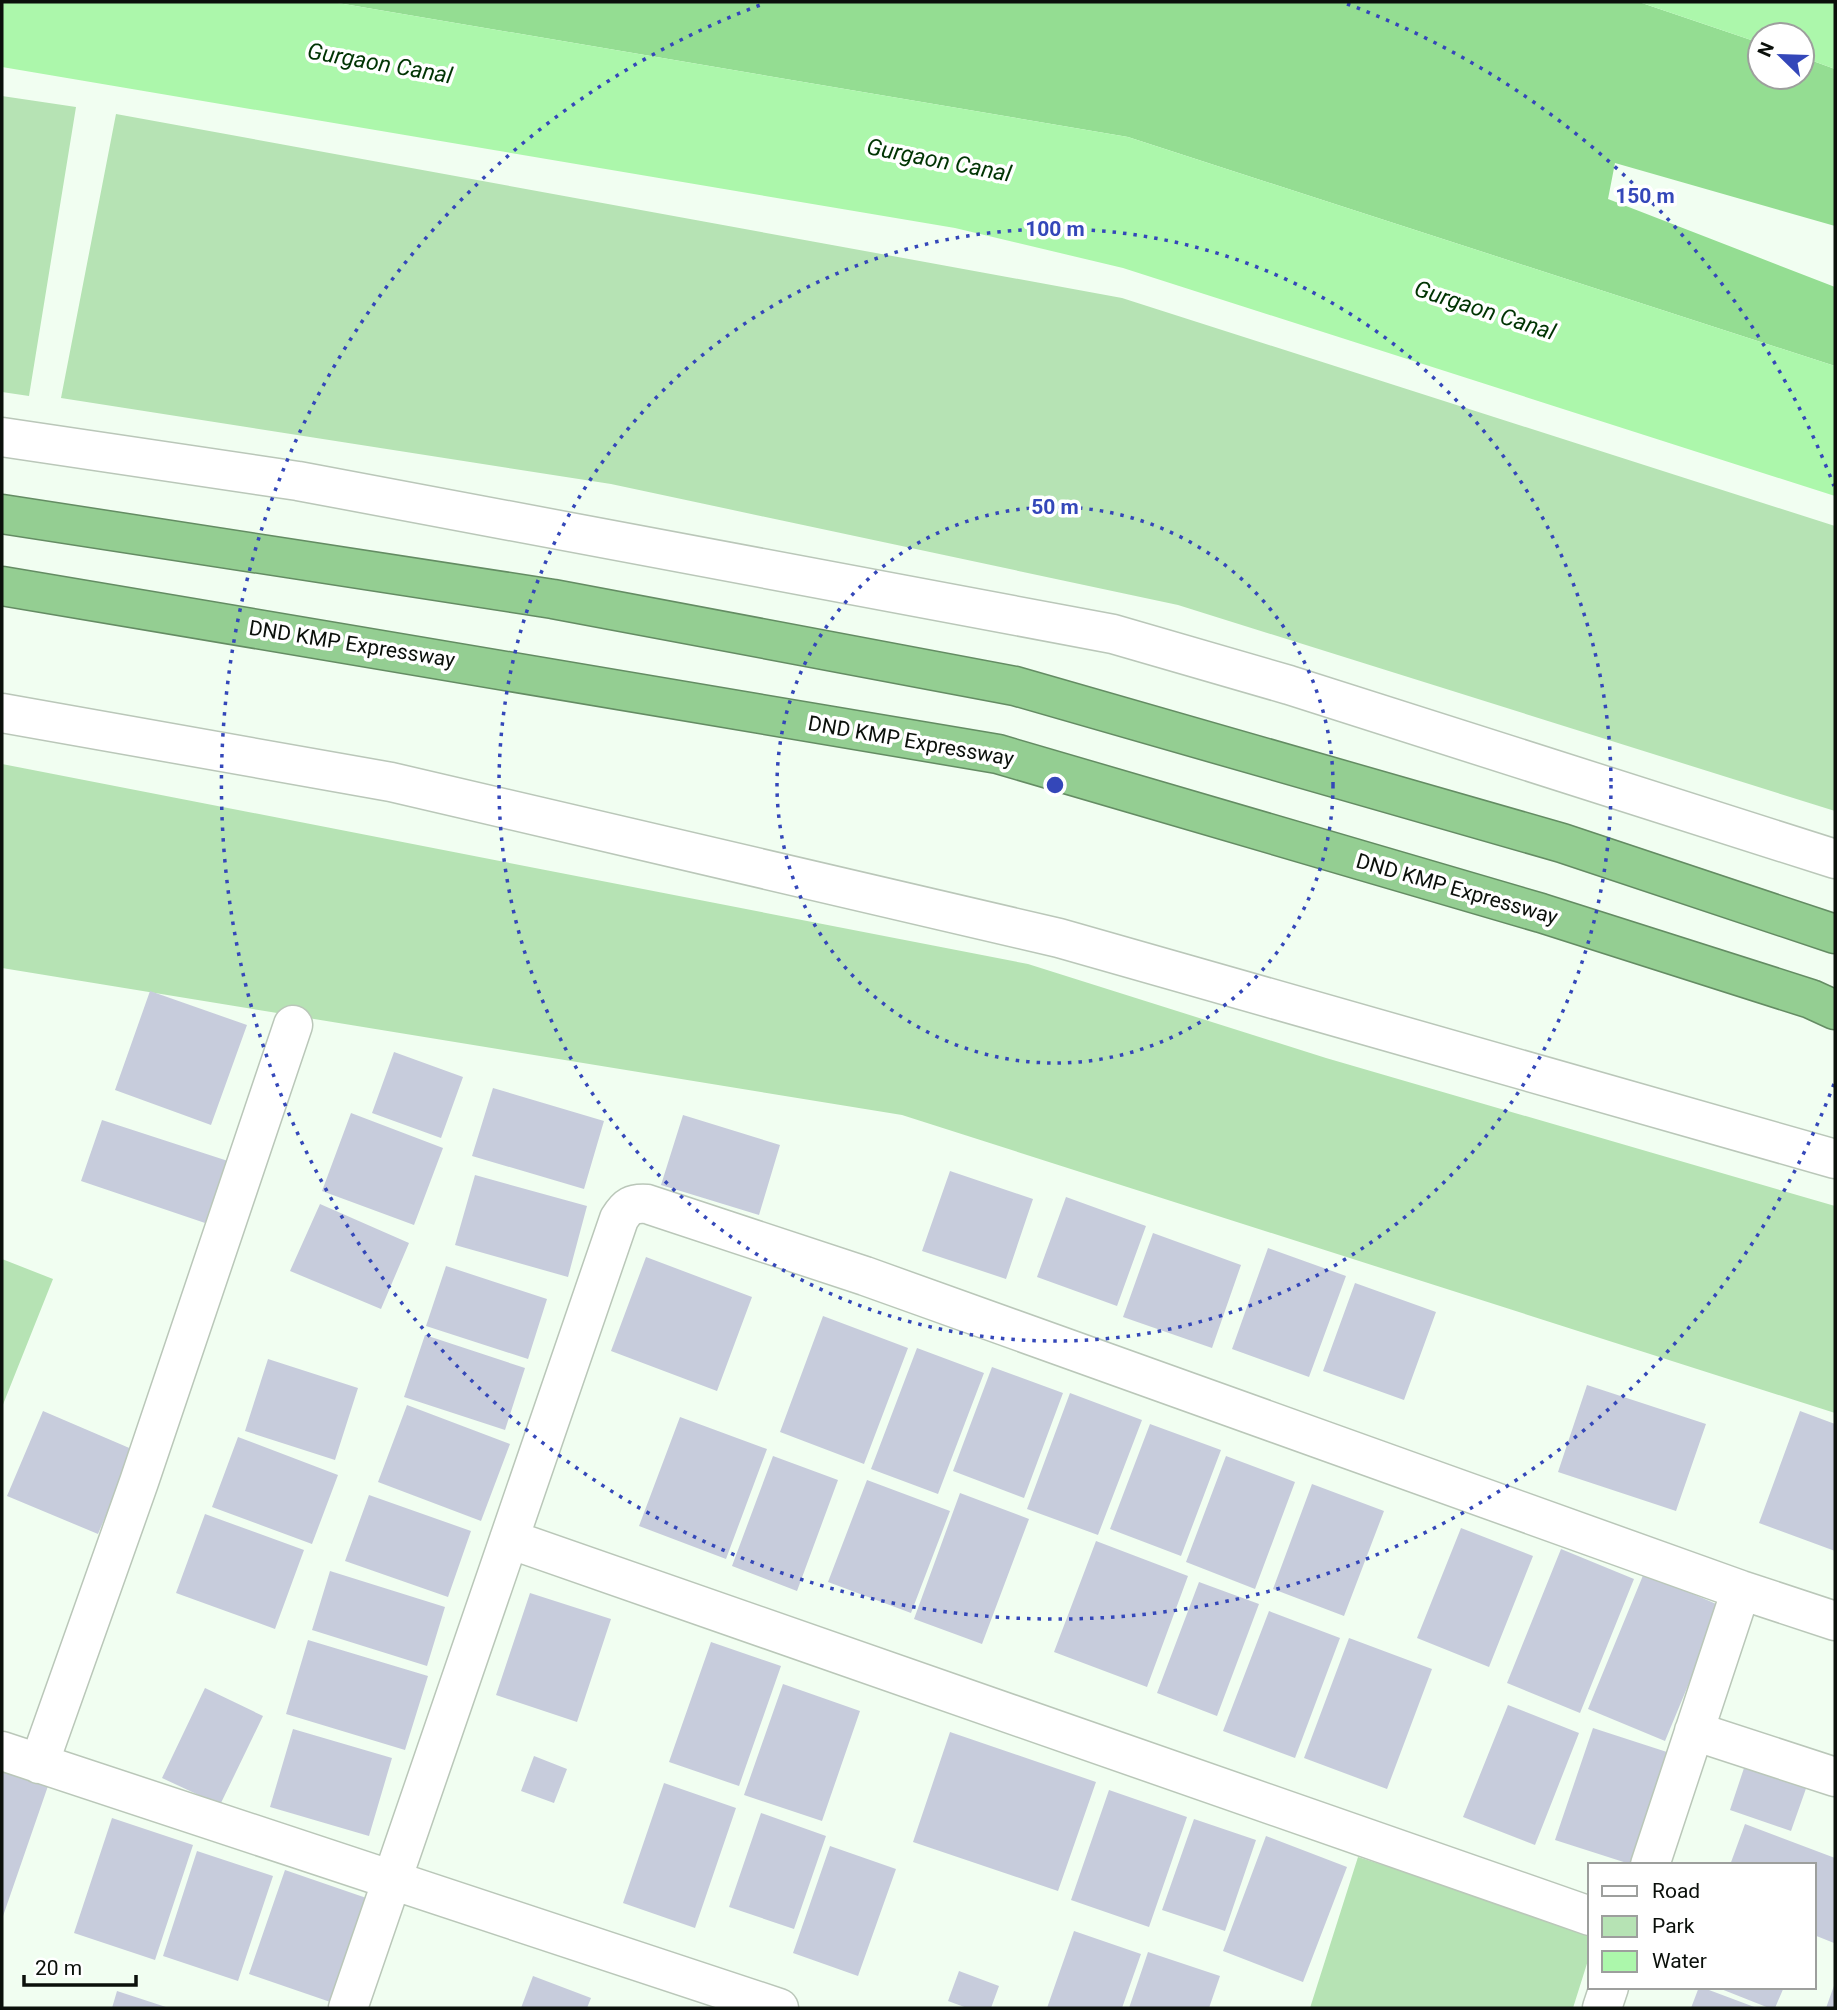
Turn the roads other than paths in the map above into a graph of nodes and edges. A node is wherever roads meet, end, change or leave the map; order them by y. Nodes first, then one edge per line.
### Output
1 (2, 437) edge
2 (2, 514) edge
3 (2, 586) edge
4 (2, 713) edge
5 (1835, 859) edge
6 (1835, 934) edge
7 (1835, 1010) edge
8 (293, 1025) dead end
9 (1835, 1159) edge
10 (509, 1539) junction
11 (1741, 1590) junction
12 (1835, 1621) edge
13 (1694, 1731) junction
14 (2, 1751) edge
15 (39, 1764) junction
16 (1835, 1777) edge
17 (1651, 1863) edge
18 (392, 1880) junction
19 (1588, 1915) edge
20 (1608, 1989) edge
21 (348, 2008) edge
22 (779, 2008) edge
23 (1602, 2008) edge

1 - 5 street
2 - 6 highway
3 - 7 highway, DND KMP Expressway
4 - 9 street
8 - 15 street
10 - 11 street
10 - 18 street
10 - 19 street
11 - 12 street
11 - 13 street
13 - 16 street
13 - 17 street
14 - 15 street
15 - 18 street
18 - 21 street
18 - 22 street
20 - 23 street

